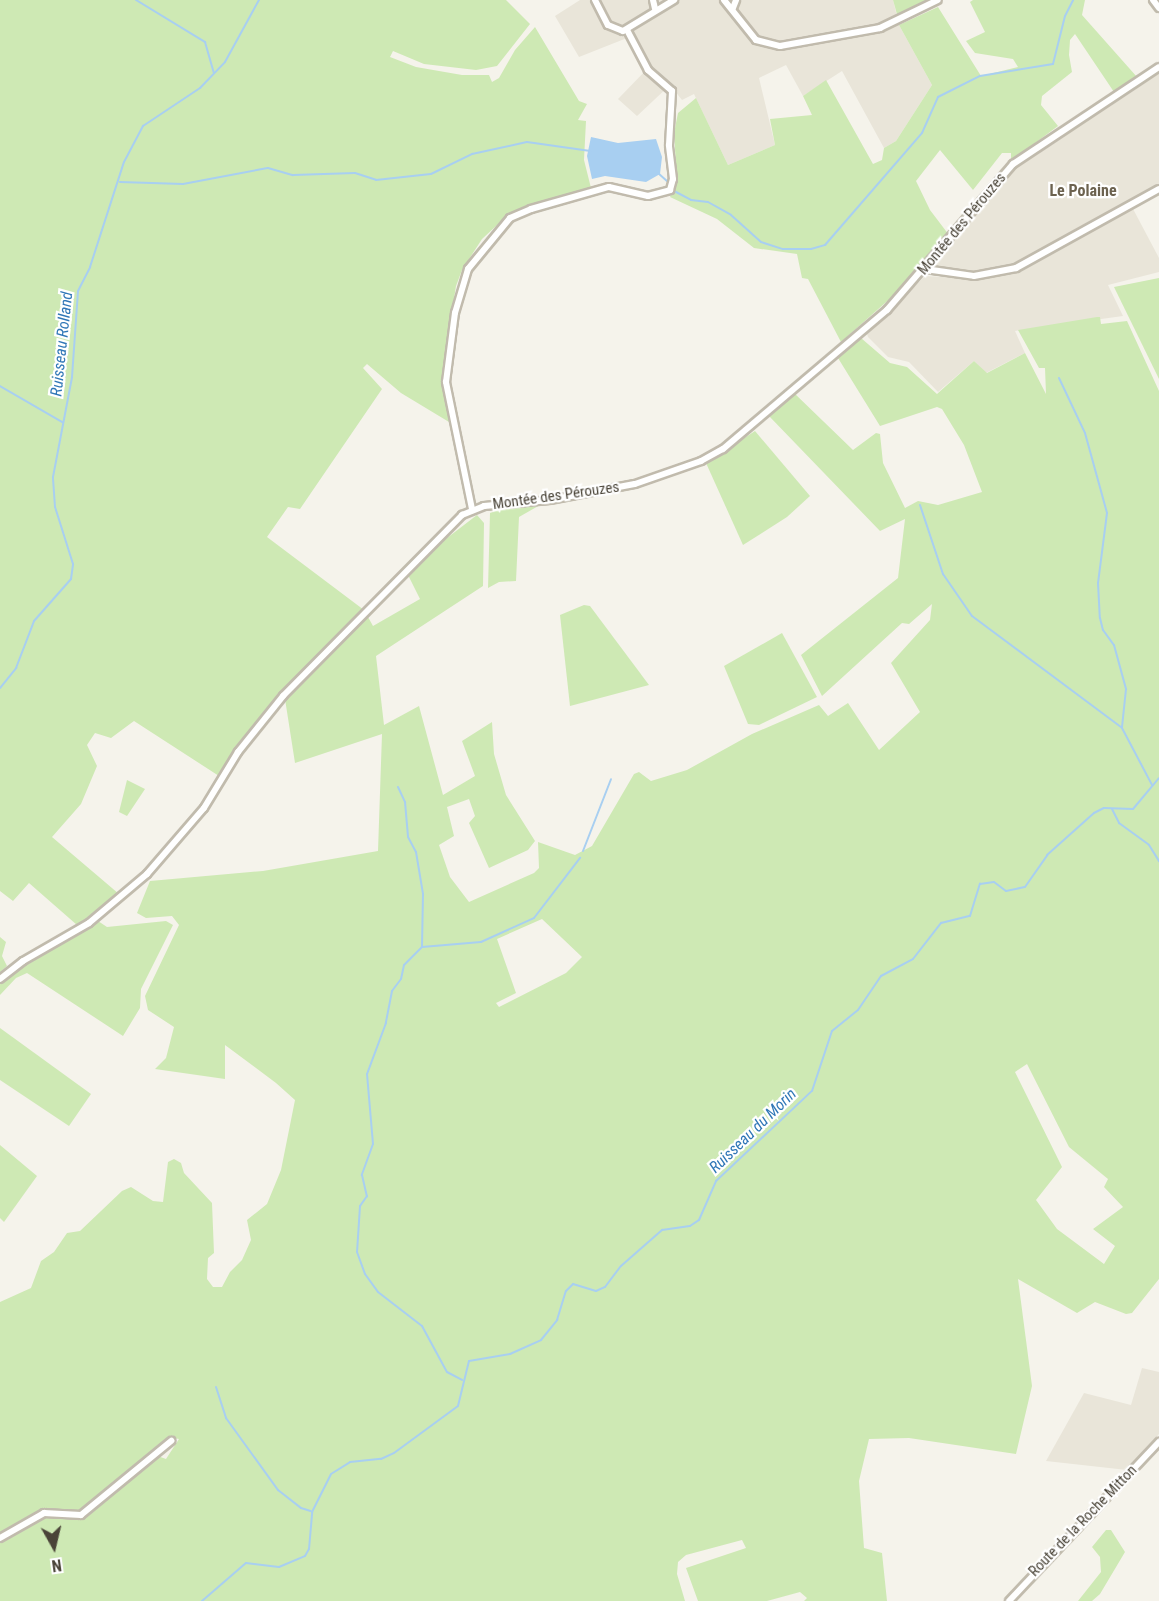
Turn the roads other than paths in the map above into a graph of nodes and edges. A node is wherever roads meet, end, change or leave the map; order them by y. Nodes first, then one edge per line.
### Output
1 (595, 0) edge
2 (653, 0) edge
3 (674, 0) edge
4 (724, 0) edge
5 (736, 0) edge
6 (938, 0) edge
7 (1154, 0) edge
8 (733, 8) junction
9 (1159, 8) edge
10 (655, 9) junction
11 (627, 30) junction
12 (1159, 67) edge
13 (1159, 189) edge
14 (925, 269) junction
15 (472, 509) junction
16 (0, 979) edge
17 (171, 1441) dead end
18 (1159, 1442) edge
19 (0, 1538) edge
20 (1009, 1601) edge

1 - 11 street
2 - 10 street
3 - 10 street
4 - 8 street
5 - 8 street
6 - 8 street
7 - 9 street
10 - 11 street
11 - 15 street
12 - 14 street, Montée des Pérouzes
13 - 14 street
14 - 15 street, Montée des Pérouzes
15 - 16 street, Montée des Pérouzes
17 - 19 street
18 - 20 street, Route de la Roche Mitton

